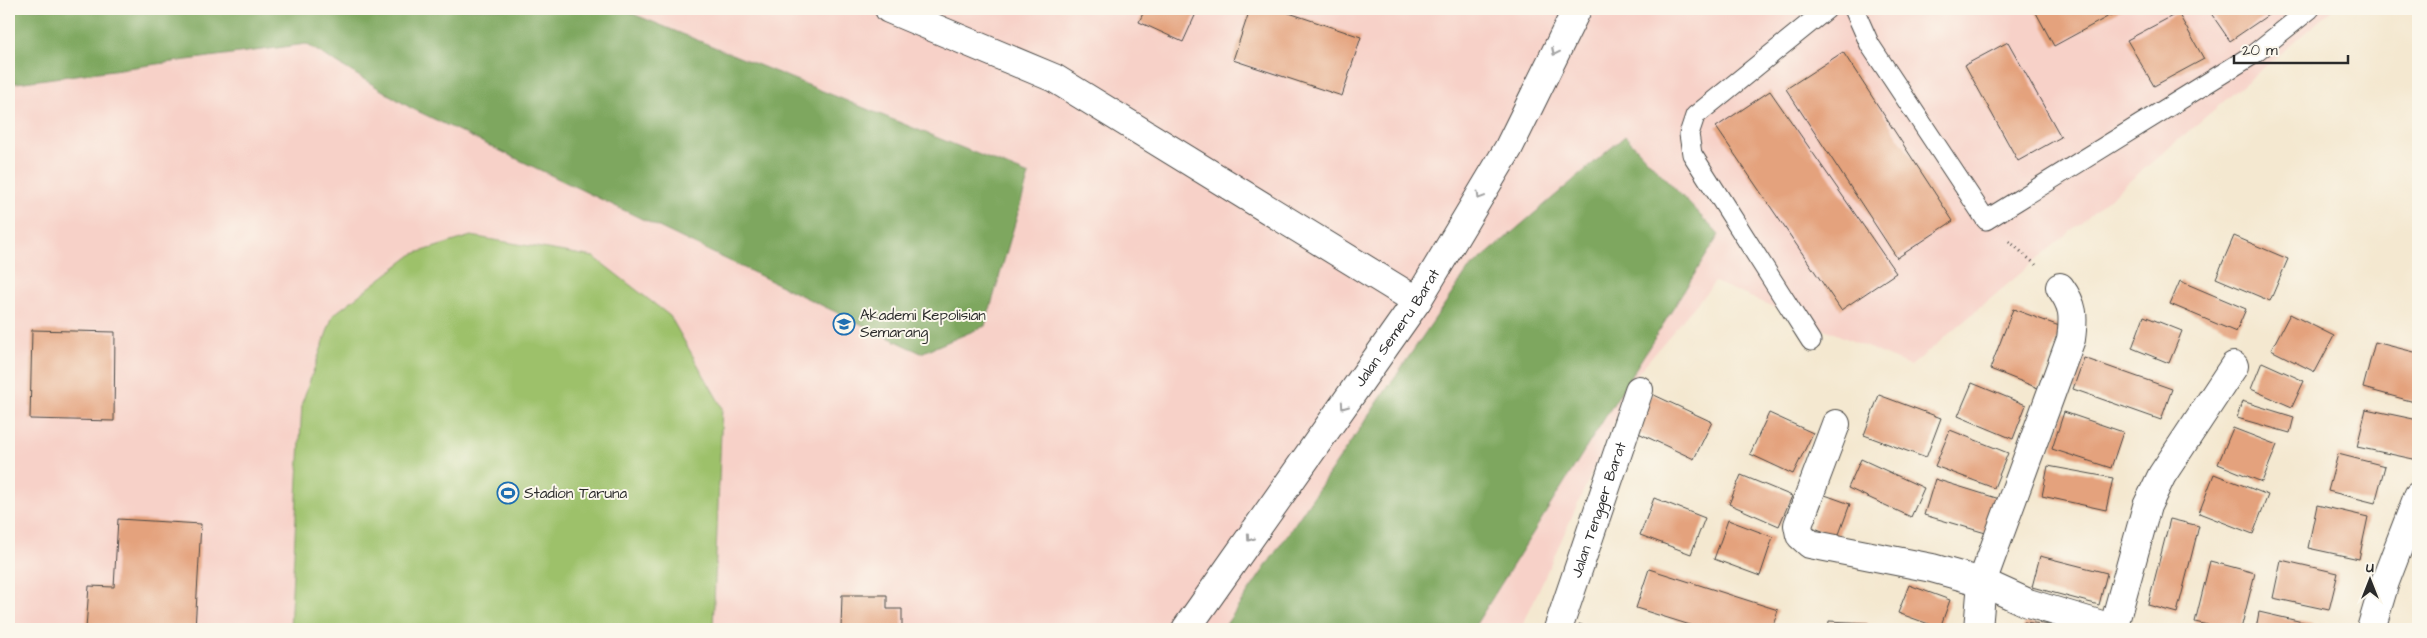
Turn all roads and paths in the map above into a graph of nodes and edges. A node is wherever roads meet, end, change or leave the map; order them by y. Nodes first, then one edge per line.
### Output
1 (889, 9) edge
2 (1577, 9) edge
3 (1827, 9) edge
4 (1854, 9) edge
5 (2310, 9) edge
6 (1986, 220) junction
7 (2060, 287) joint
8 (1417, 301) junction
9 (1811, 341) dead end
10 (2234, 366) dead end
11 (1639, 390) dead end
12 (1836, 424) dead end
13 (2418, 496) edge
14 (1982, 582) junction
15 (1186, 629) edge
16 (1558, 629) edge
17 (1978, 629) edge
18 (2114, 629) edge
19 (2371, 629) edge

1 - 8 street
2 -> 8 street, Jalan Semeru Barat
3 - 9 lane
4 - 6 lane
5 - 6 lane
6 - 7 path
7 - 14 street
8 -> 15 street, Jalan Semeru Barat
10 - 18 street
11 - 16 street, Jalan Tengger Barat
12 - 14 street
13 - 19 street
14 - 17 street
14 - 18 street

